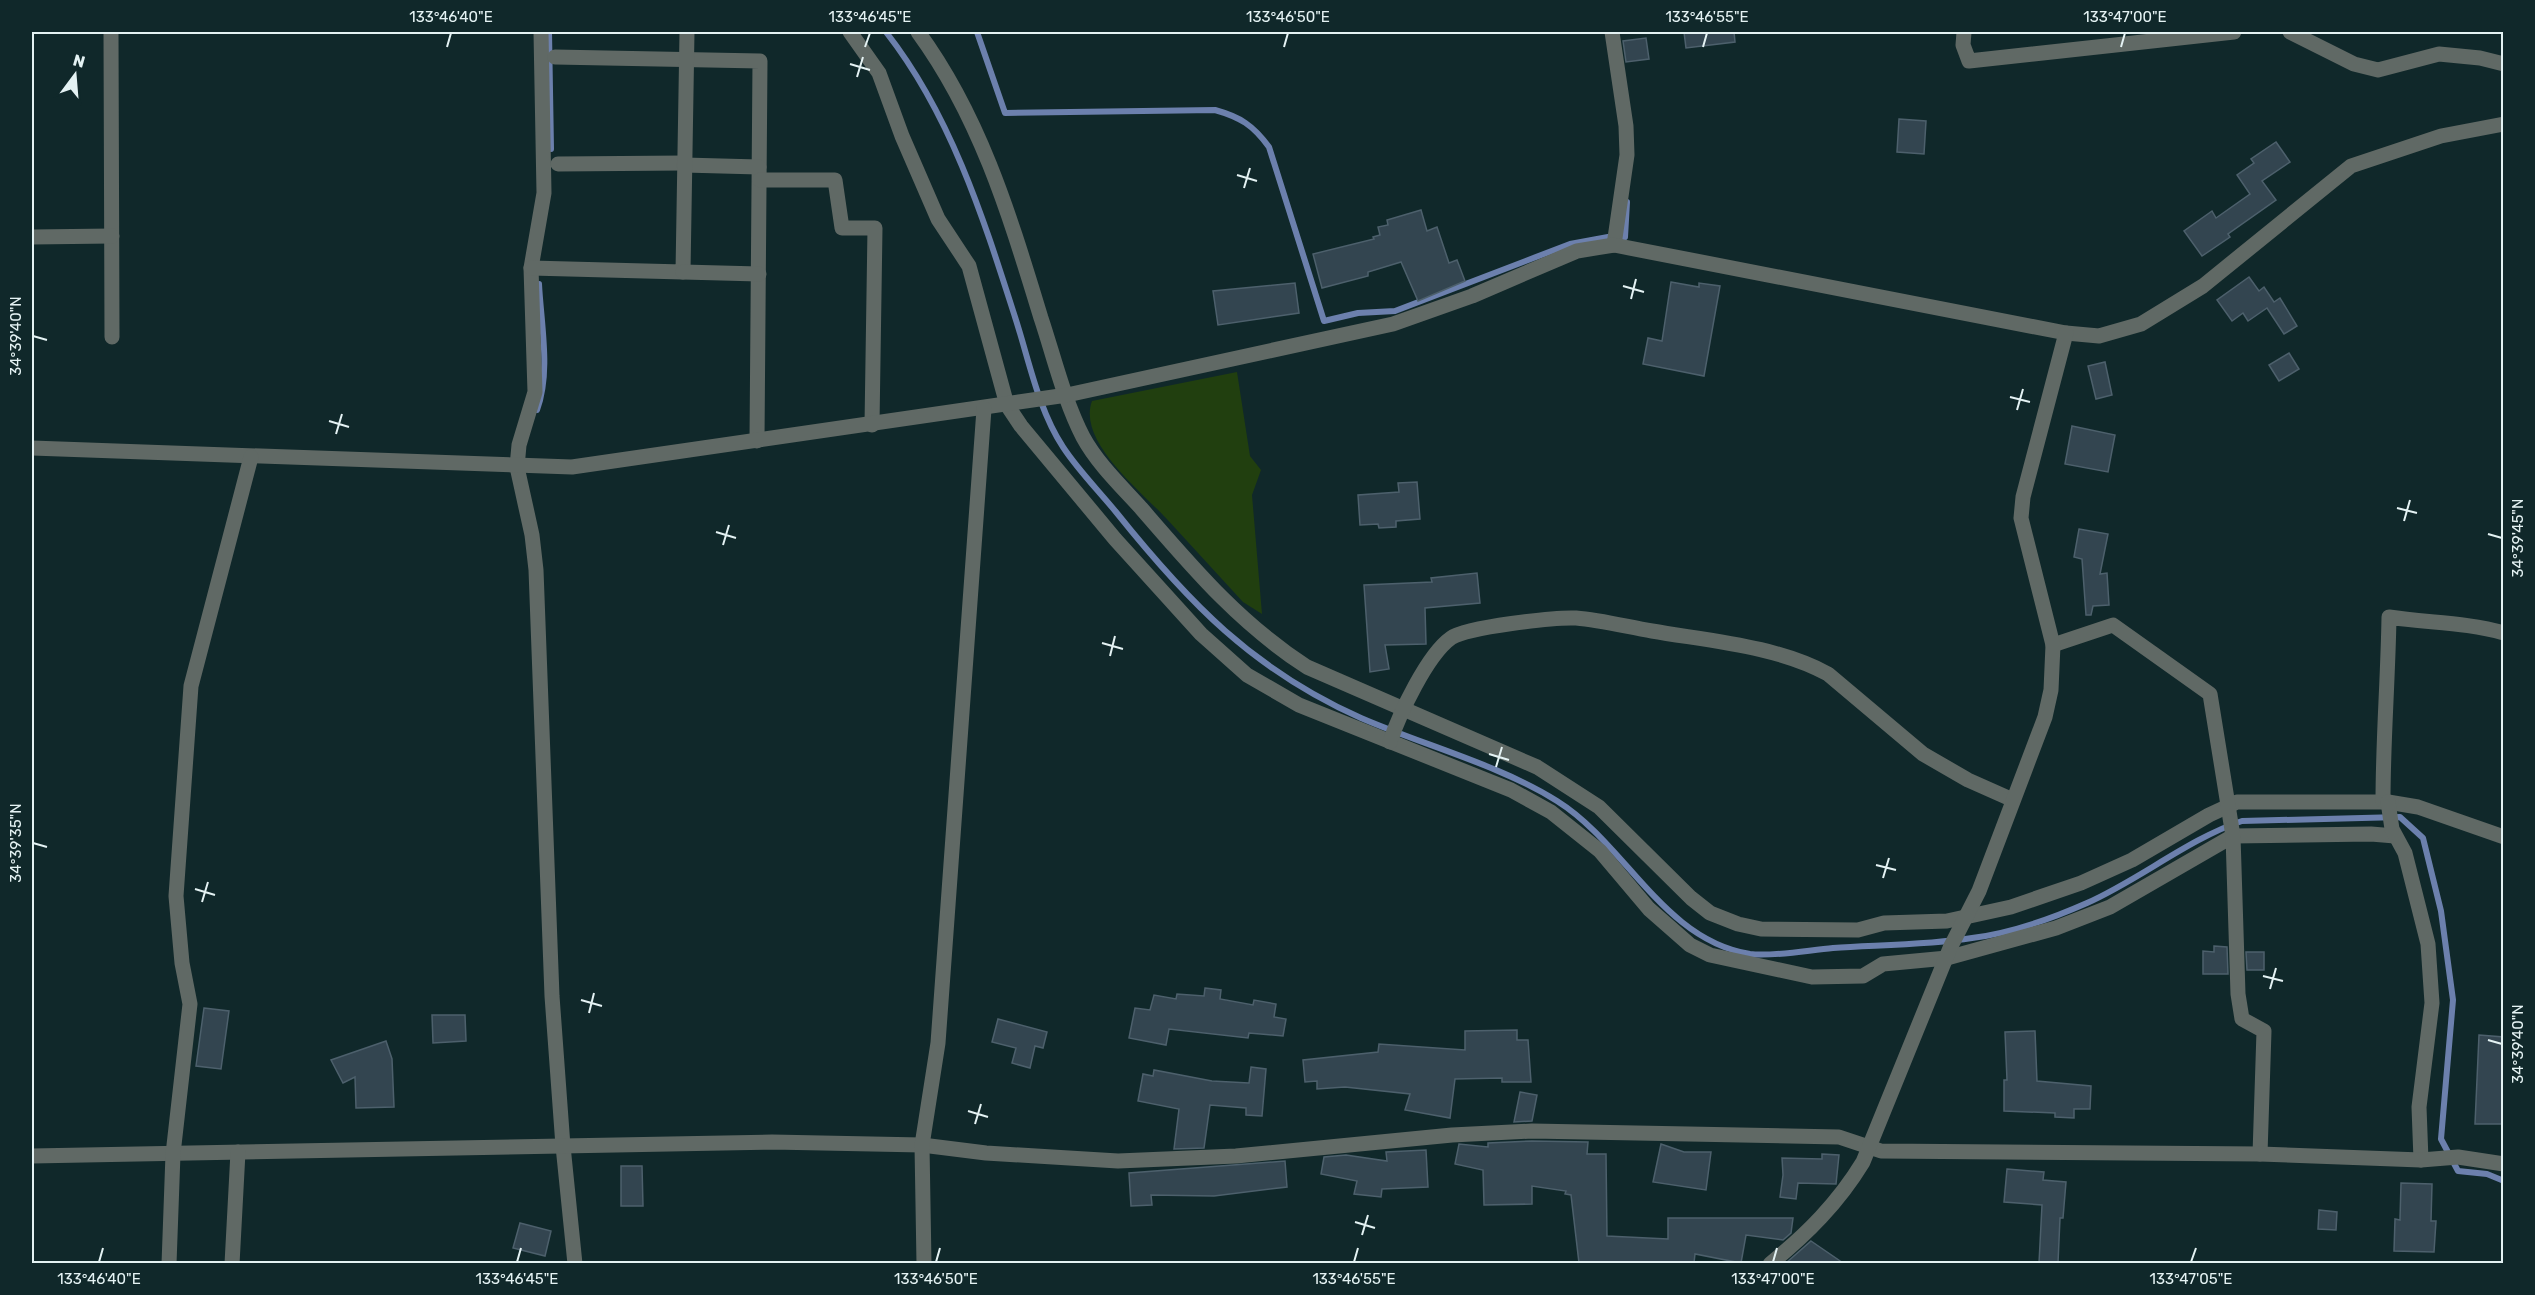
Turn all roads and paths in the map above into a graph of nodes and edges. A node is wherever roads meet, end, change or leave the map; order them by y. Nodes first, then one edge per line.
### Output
1 (111, 32) edge
2 (541, 32) edge
3 (687, 32) edge
4 (850, 32) edge
5 (918, 32) edge
6 (1612, 32) edge
7 (1964, 32) edge
8 (2234, 32) edge
9 (2290, 32) edge
10 (555, 57) dead end
11 (687, 58) junction
12 (2504, 64) edge
13 (2504, 124) edge
14 (558, 164) dead end
15 (684, 164) junction
16 (760, 174) junction
17 (112, 236) junction
18 (32, 237) edge
19 (1614, 245) junction
20 (536, 269) junction
21 (682, 272) junction
22 (759, 274) junction
23 (2066, 333) junction
24 (112, 337) dead end
25 (1060, 396) junction
26 (1007, 405) junction
27 (984, 409) junction
28 (872, 425) junction
29 (757, 441) junction
30 (32, 448) edge
31 (251, 457) junction
32 (517, 467) junction
33 (2504, 633) edge
34 (2053, 645) junction
35 (1400, 715) junction
36 (1390, 740) junction
37 (2013, 801) junction
38 (2387, 805) junction
39 (2228, 809) junction
40 (2394, 832) junction
41 (2232, 834) junction
42 (2504, 837) edge
43 (1963, 923) junction
44 (1948, 953) junction
45 (922, 1145) junction
46 (563, 1146) junction
47 (1870, 1148) junction
48 (238, 1152) junction
49 (172, 1154) junction
50 (2260, 1154) junction
51 (32, 1156) edge
52 (2421, 1160) junction
53 (2504, 1164) edge
54 (169, 1263) edge
55 (232, 1263) edge
56 (575, 1263) edge
57 (924, 1263) edge
58 (1770, 1263) edge

1 - 17 street
2 - 20 street
3 - 11 street
4 - 26 street
5 - 25 street
6 - 19 street
7 - 8 street
9 - 12 street
10 - 11 street
11 - 15 street
11 - 16 street
13 - 23 street
14 - 15 street
15 - 16 street
15 - 21 street
16 - 22 street
16 - 28 street
17 - 18 street
17 - 24 street
19 - 23 street
19 - 25 street
20 - 21 street
20 - 32 street
21 - 22 street
22 - 29 street
23 - 34 street
25 - 26 street
25 - 35 street
26 - 27 street
26 - 36 street
27 - 28 street
27 - 45 street
28 - 29 street
29 - 32 street
30 - 31 street
31 - 32 street
31 - 49 street
32 - 46 street
33 - 38 street
34 - 37 street
34 - 39 street
35 - 36 street
35 - 37 street
35 - 43 street
36 - 44 street
37 - 43 street
38 - 39 street
38 - 40 street
38 - 42 street
39 - 41 street
39 - 43 street
40 - 41 street
40 - 52 street
41 - 44 street
41 - 50 street
43 - 44 street
44 - 47 street
45 - 46 street
45 - 47 street
45 - 57 street
46 - 48 street
46 - 56 street
47 - 50 street
47 - 58 street
48 - 49 street
48 - 55 street
49 - 51 street
49 - 54 street
50 - 52 street
52 - 53 street

